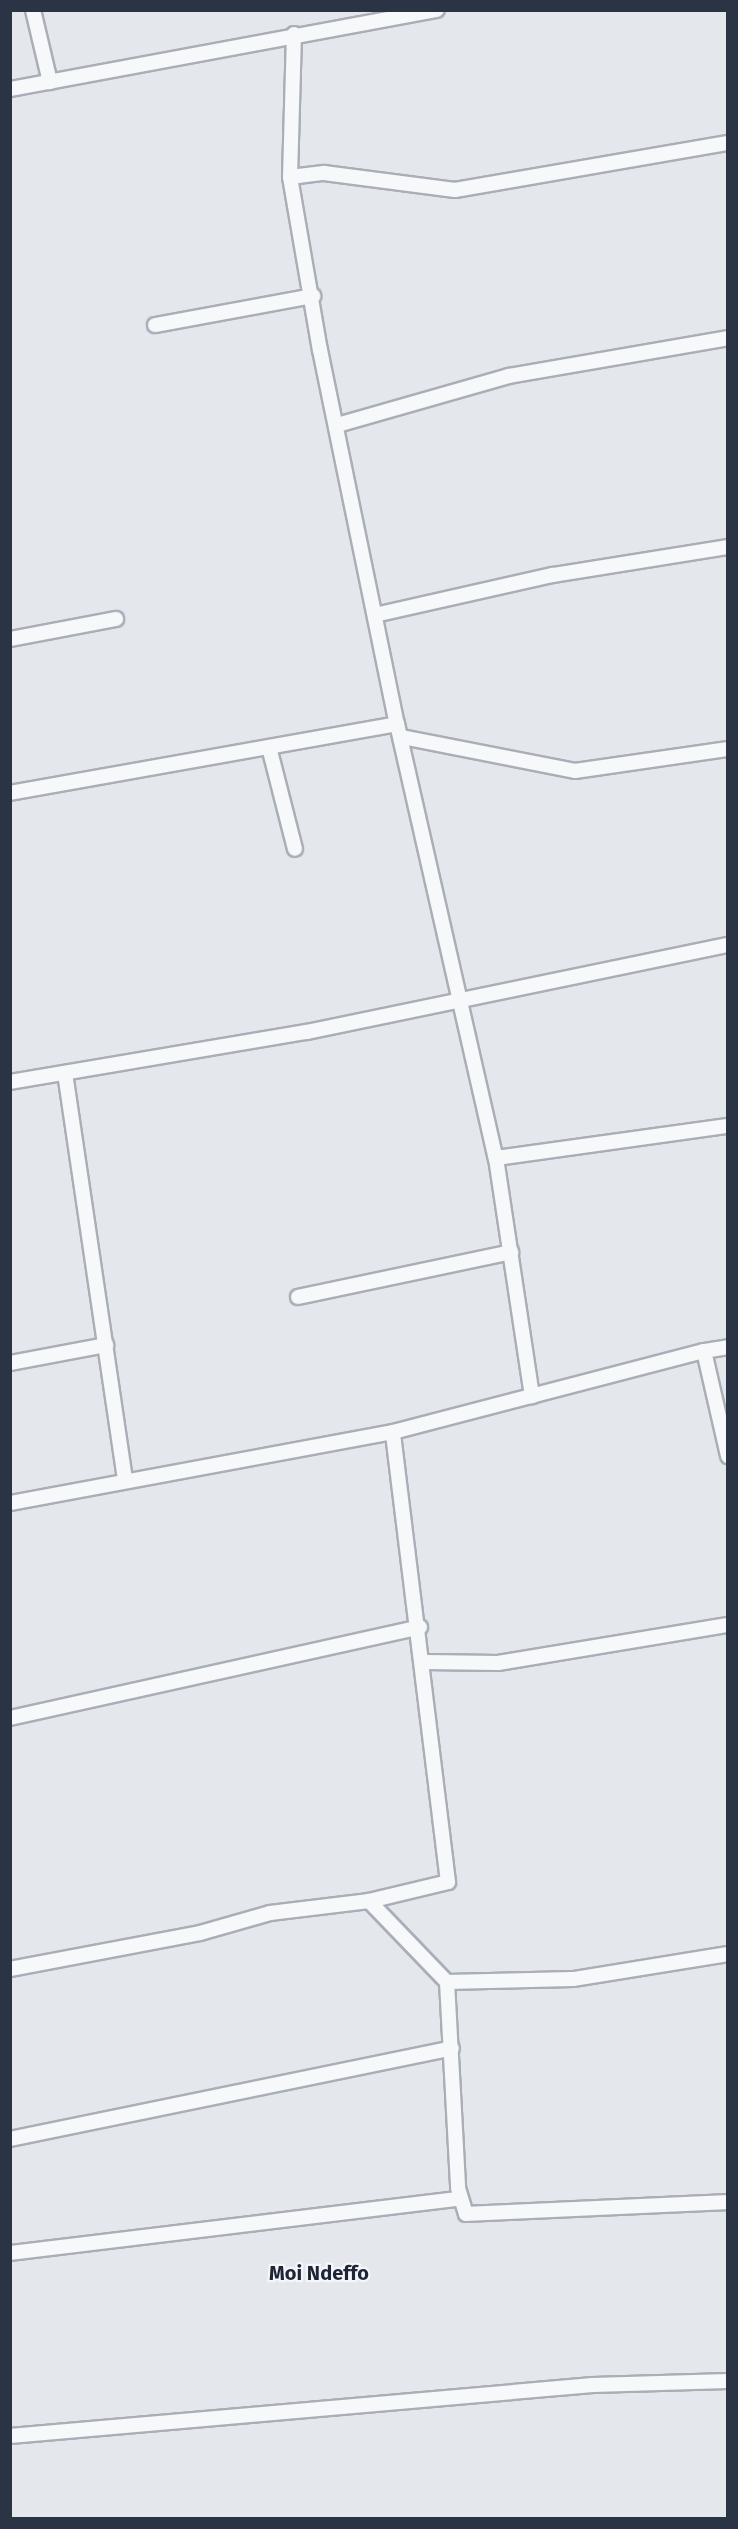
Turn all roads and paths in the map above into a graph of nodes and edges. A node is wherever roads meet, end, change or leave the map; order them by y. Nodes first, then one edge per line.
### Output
1 (33, 10) edge
2 (438, 10) edge
3 (294, 34) junction
4 (50, 82) junction
5 (10, 89) edge
6 (728, 143) edge
7 (290, 177) junction
8 (313, 296) junction
9 (155, 325) dead end
10 (728, 338) edge
11 (337, 425) junction
12 (728, 547) edge
13 (375, 615) junction
14 (116, 619) dead end
15 (10, 639) edge
16 (400, 730) junction
17 (269, 747) junction
18 (728, 749) edge
19 (10, 793) edge
20 (295, 849) dead end
21 (728, 945) edge
22 (459, 998) junction
23 (65, 1073) junction
24 (10, 1082) edge
25 (728, 1126) edge
26 (496, 1158) junction
27 (511, 1252) junction
28 (298, 1297) dead end
29 (106, 1345) junction
30 (728, 1347) edge
31 (704, 1351) junction
32 (10, 1363) edge
33 (532, 1396) junction
34 (393, 1432) junction
35 (728, 1456) edge
36 (125, 1480) junction
37 (10, 1503) edge
38 (728, 1625) edge
39 (420, 1627) junction
40 (425, 1662) junction
41 (10, 1718) edge
42 (369, 1901) junction
43 (728, 1954) edge
44 (10, 1969) edge
45 (447, 1982) junction
46 (452, 2048) junction
47 (10, 2139) edge
48 (459, 2199) junction
49 (728, 2202) edge
50 (10, 2253) edge
51 (728, 2381) edge
52 (10, 2436) edge

1 - 4 street
2 - 3 street
3 - 4 street
3 - 7 street
4 - 5 street
6 - 7 street
7 - 8 street
8 - 9 street
8 - 11 street
10 - 11 street
11 - 13 street
12 - 13 street
13 - 16 street
14 - 15 street
16 - 17 street
16 - 18 street
16 - 22 street
17 - 19 street
17 - 20 street
21 - 22 street
22 - 23 street
22 - 26 street
23 - 24 street
23 - 29 street
25 - 26 street
26 - 27 street
27 - 28 street
27 - 33 street
29 - 32 street
29 - 36 street
30 - 31 street
31 - 33 street
31 - 35 street
33 - 34 street
34 - 36 street
34 - 39 street
36 - 37 street
38 - 40 street
39 - 40 street
39 - 41 street
40 - 42 street
42 - 44 street
42 - 45 street
43 - 45 street
45 - 46 street
46 - 47 street
46 - 48 street
48 - 49 street
48 - 50 street
51 - 52 street

